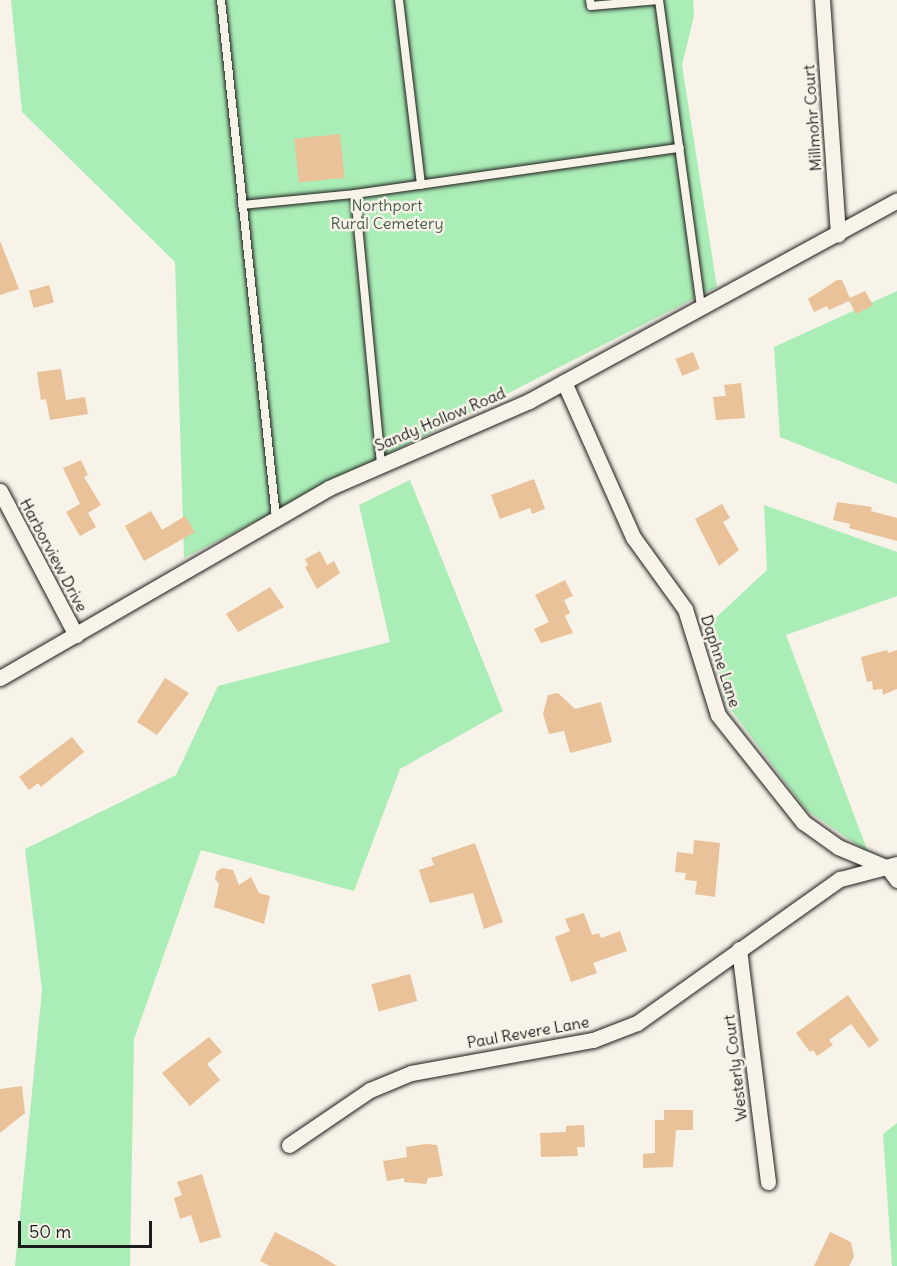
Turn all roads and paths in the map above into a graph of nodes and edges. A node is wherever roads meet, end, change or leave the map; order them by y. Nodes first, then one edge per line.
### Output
1 (221, 0) edge
2 (399, 0) edge
3 (590, 0) edge
4 (659, 0) edge
5 (822, 0) edge
6 (680, 148) junction
7 (421, 185) junction
8 (355, 194) junction
9 (897, 200) edge
10 (242, 205) junction
11 (838, 234) junction
12 (702, 308) junction
13 (564, 382) junction
14 (381, 463) junction
15 (0, 491) edge
16 (276, 518) junction
17 (76, 635) junction
18 (0, 678) edge
19 (894, 871) edge
20 (739, 949) junction
21 (290, 1145) dead end
22 (768, 1182) dead end

1 - 10 lane
2 - 7 lane
3 - 4 lane
4 - 6 lane
5 - 11 street, Millmohr Court
6 - 7 lane
6 - 12 lane
7 - 8 lane
8 - 10 lane
8 - 14 lane
9 - 11 street, Sandy Hollow Road
10 - 16 lane
11 - 12 street, Sandy Hollow Road
12 - 13 street, Sandy Hollow Road
13 - 14 street, Sandy Hollow Road
13 - 19 street, Daphne Lane
14 - 16 street, Sandy Hollow Road
15 - 17 street, Harborview Drive
16 - 17 street, Sandy Hollow Road
17 - 18 street, Sandy Hollow Road
19 - 20 street, Paul Revere Lane
20 - 21 street, Paul Revere Lane
20 - 22 street, Westerly Court

